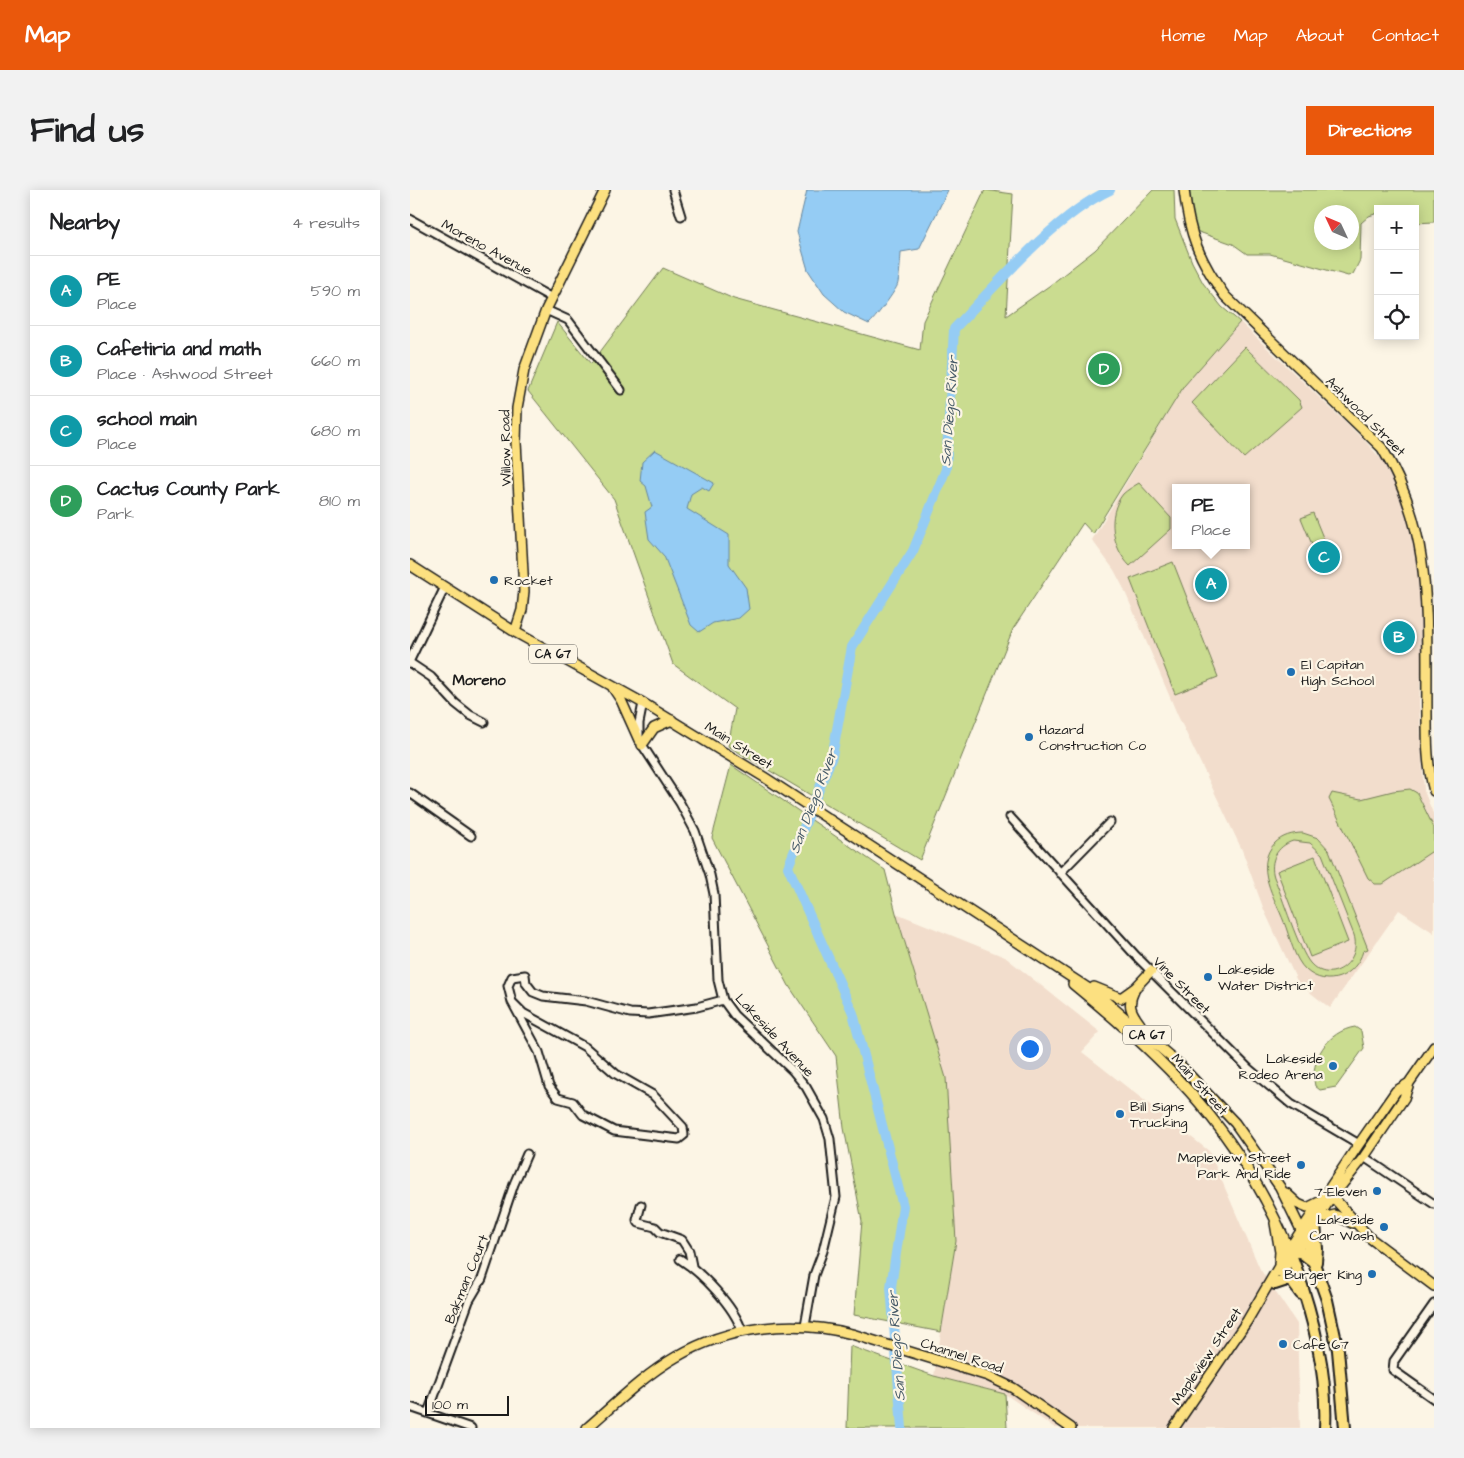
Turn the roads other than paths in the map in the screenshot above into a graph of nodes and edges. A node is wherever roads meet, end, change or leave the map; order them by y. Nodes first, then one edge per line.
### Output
1 (606, 190) edge
2 (673, 190) edge
3 (1184, 190) edge
4 (681, 216) dead end
5 (410, 219) edge
6 (552, 298) junction
7 (546, 310) junction
8 (621, 390) dead end
9 (1422, 516) dead end
10 (1430, 549) dead end
11 (410, 565) edge
12 (445, 587) junction
13 (515, 632) junction
14 (410, 662) edge
15 (611, 686) junction
16 (643, 703) junction
17 (672, 720) junction
18 (484, 722) dead end
19 (641, 743) junction
20 (1434, 790) edge
21 (410, 793) edge
22 (1010, 817) dead end
23 (1110, 822) dead end
24 (471, 836) dead end
25 (1060, 873) junction
26 (1046, 961) junction
27 (1151, 971) junction
28 (1135, 988) junction
29 (723, 1000) junction
30 (512, 1002) junction
31 (1152, 1039) junction
32 (1434, 1047) edge
33 (1409, 1083) junction
34 (1359, 1144) junction
35 (527, 1154) dead end
36 (1364, 1157) junction
37 (1280, 1187) junction
38 (1328, 1195) junction
39 (1434, 1204) edge
40 (641, 1205) dead end
41 (1276, 1220) junction
42 (1316, 1221) junction
43 (1356, 1225) junction
44 (1302, 1235) junction
45 (1293, 1252) junction
46 (680, 1258) dead end
47 (1315, 1263) junction
48 (692, 1266) junction
49 (1279, 1268) junction
50 (1274, 1284) junction
51 (1434, 1286) edge
52 (1261, 1299) junction
53 (1306, 1303) junction
54 (1434, 1304) edge
55 (805, 1326) junction
56 (742, 1331) junction
57 (1434, 1399) edge
58 (410, 1407) edge
59 (428, 1413) junction
60 (472, 1428) edge
61 (587, 1428) edge
62 (1071, 1428) edge
63 (1174, 1428) edge
64 (1325, 1428) edge
65 (1345, 1428) edge

1 - 6 main road, Willow Road
2 - 4 street
3 - 9 main road, Ashwood Street
5 - 6 street, Moreno Avenue
6 - 7 main road, Willow Road
7 - 8 street
7 - 13 main road, Willow Road
10 - 20 main road
11 - 12 main road, Main Street / CA 67
12 - 13 main road, Main Street / CA 67
12 - 14 street
13 - 15 main road, Main Street / CA 67
14 - 18 street
15 - 16 main road, Main Street / CA 67
15 - 19 main road
16 - 17 main road, Main Street / CA 67
16 - 19 street
17 - 19 main road
17 - 26 main road, Main Street / CA 67
19 - 29 street, Lakeside Avenue
21 - 24 street
22 - 25 street, Vine Street
23 - 25 street
25 - 27 street, Vine Street
26 - 28 main road
26 - 31 main road, Main Street / CA 67
26 - 41 main road, Main Street / CA 67
27 - 28 main road
27 - 34 street, Vine Street
28 - 31 main road
29 - 30 street
29 - 55 street, Lakeside Avenue
30 - 30 street
31 - 37 main road, Main Street / CA 67
32 - 33 main road, Mapleview Street
33 - 34 main road, Mapleview Street
33 - 36 main road, Mapleview Street
34 - 38 main road, Mapleview Street
35 - 59 street, Bakman Court
36 - 38 main road, Mapleview Street
36 - 39 street
37 - 38 main road
37 - 44 main road, Main Street / CA 67
38 - 42 main road, Mapleview Street
38 - 43 main road
38 - 44 main road, Mapleview Street
40 - 48 street
41 - 44 main road
41 - 45 main road, Main Street / CA 67
41 - 49 main road
42 - 43 main road
42 - 44 main road, Mapleview Street
42 - 47 highway
43 - 51 main road
44 - 45 main road, Mapleview Street
44 - 47 highway, CA 67
45 - 47 highway
45 - 49 main road, Mapleview Street
45 - 50 main road, Mapleview Street
45 - 53 highway, CA 67
46 - 48 street
47 - 65 highway, CA 67
48 - 56 street
49 - 52 main road, Mapleview Street
50 - 52 main road, Mapleview Street
50 - 53 highway
52 - 63 main road, Mapleview Street
53 - 64 highway, CA 67
54 - 57 street
55 - 56 main road
55 - 62 main road, Channel Road
56 - 61 main road
58 - 59 street
59 - 60 street

